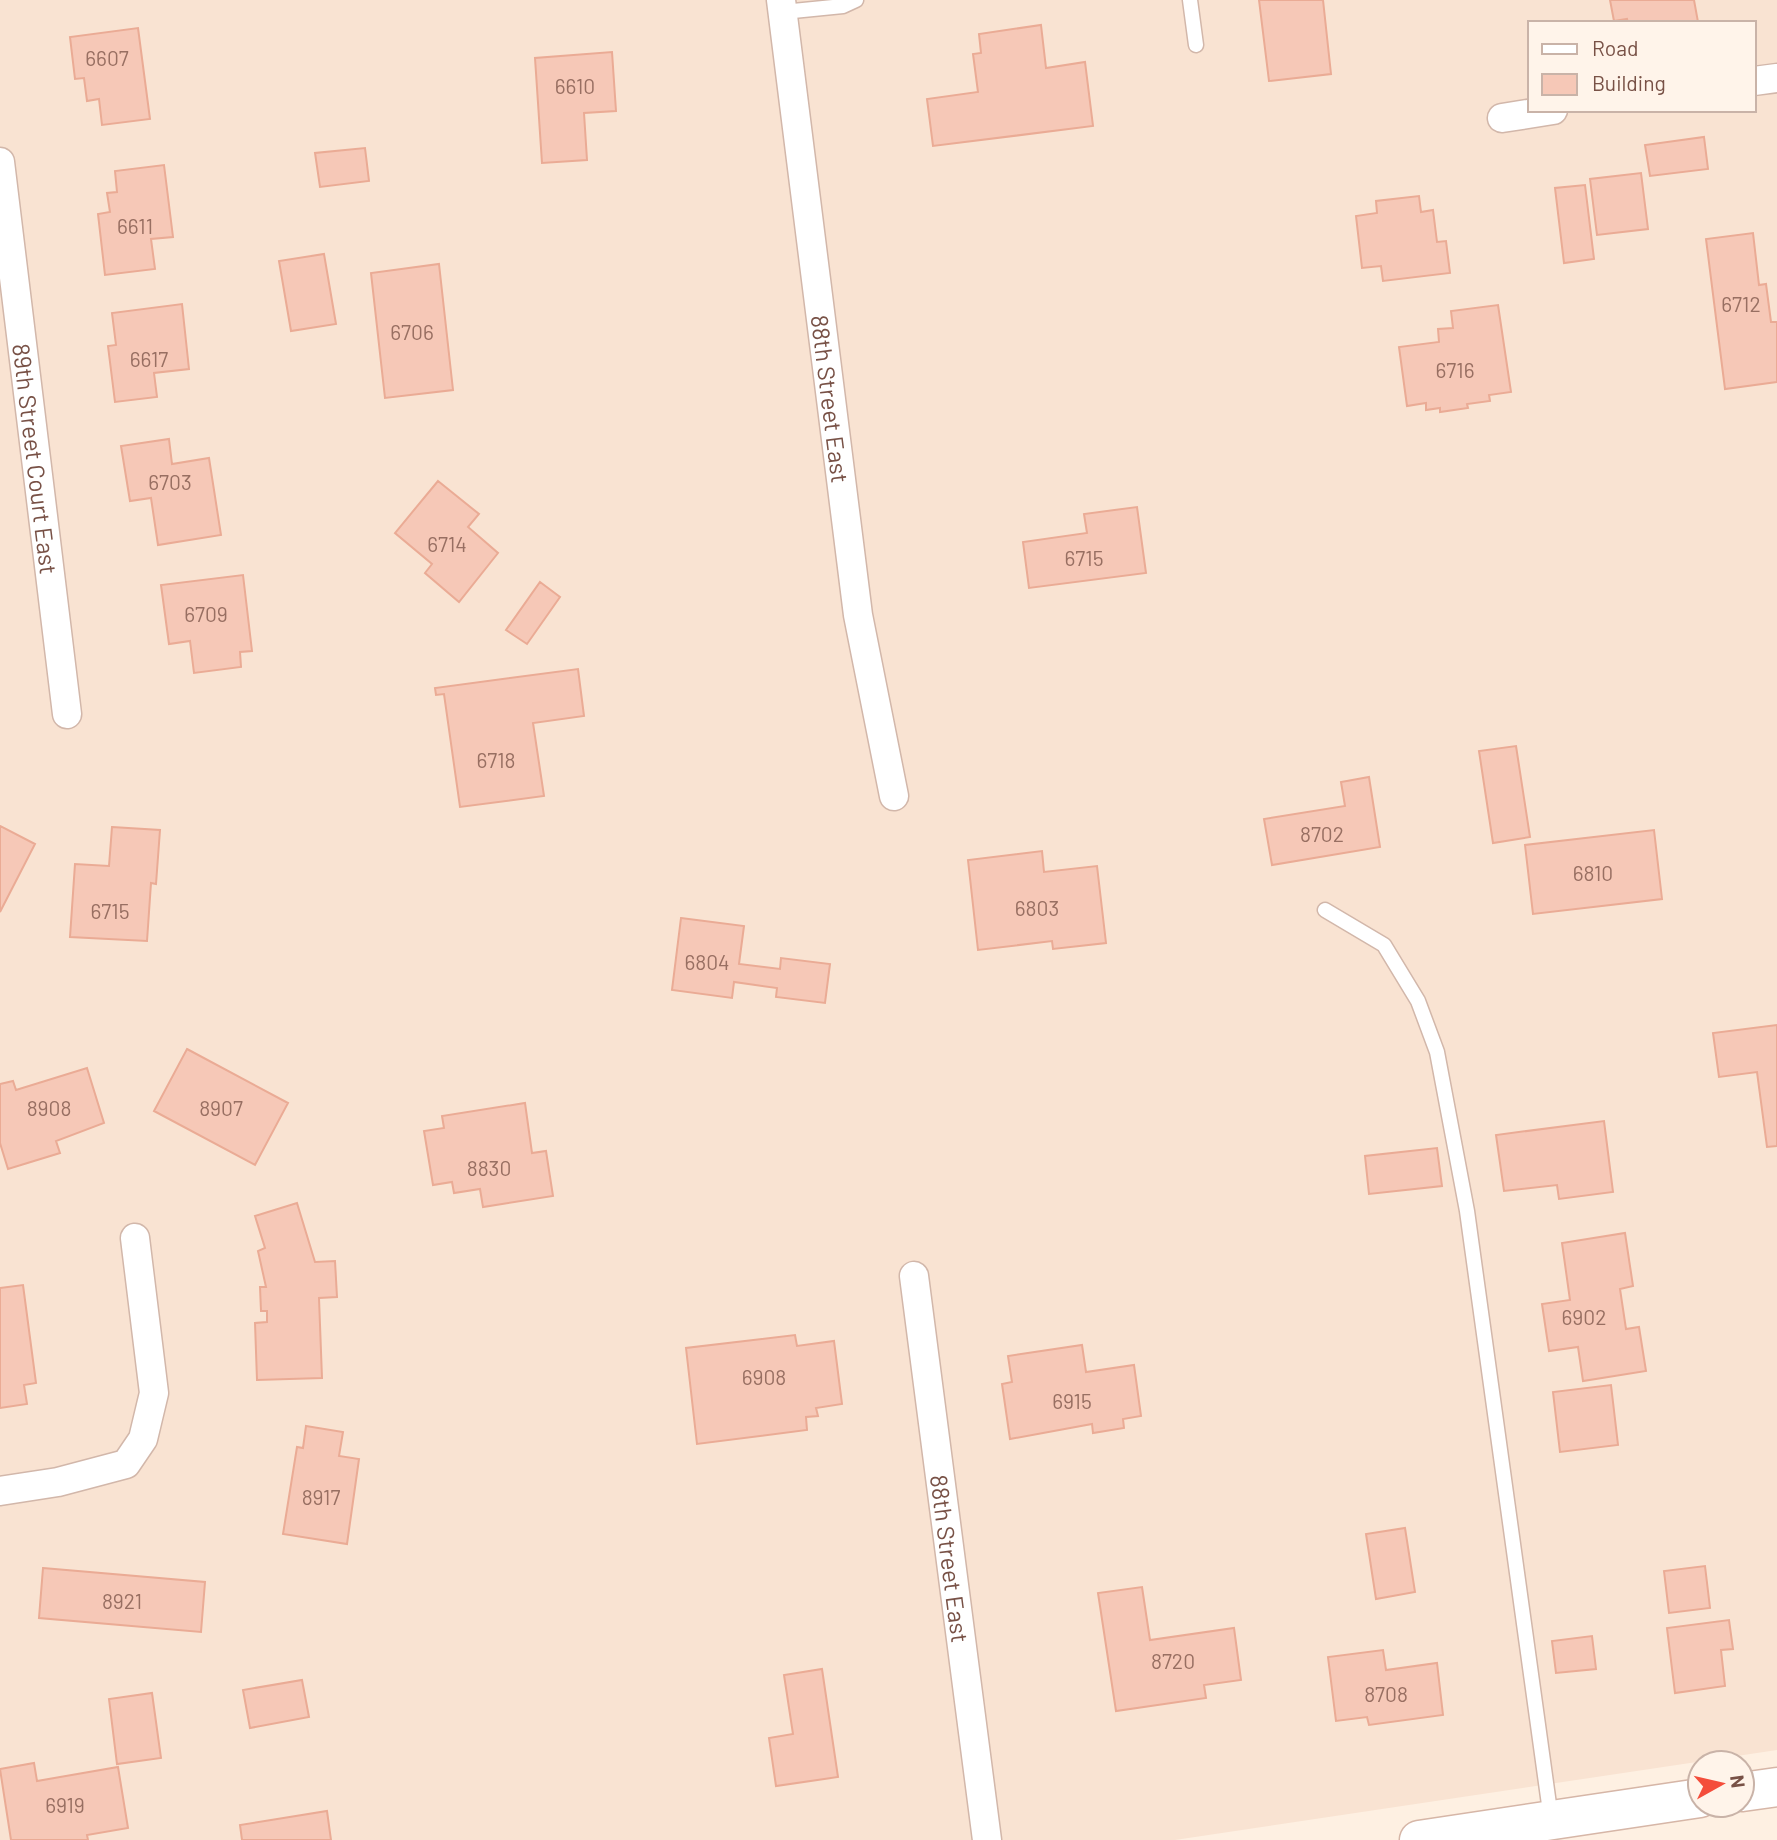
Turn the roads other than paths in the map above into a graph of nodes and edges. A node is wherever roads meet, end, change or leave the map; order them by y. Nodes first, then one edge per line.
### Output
1 (856, 0) edge
2 (1190, 0) edge
3 (782, 6) edge
4 (1196, 45) dead end
5 (1777, 78) edge
6 (1756, 81) edge
7 (1540, 112) edge
8 (1502, 118) dead end
9 (0, 162) edge
10 (68, 714) dead end
11 (894, 796) dead end
12 (1325, 910) dead end
13 (135, 1238) dead end
14 (914, 1276) dead end
15 (0, 1491) edge
16 (1777, 1787) edge
17 (1756, 1790) edge
18 (1686, 1800) edge
19 (1551, 1821) junction
20 (986, 1840) edge
21 (1419, 1840) edge

1 - 3 lane
2 - 4 lane
3 - 11 street, 88th Street East
5 - 6 street
7 - 8 street
9 - 10 street, 89th Street Court East
12 - 19 lane
13 - 15 street
14 - 20 street, 88th Street East
16 - 17 street
18 - 19 street
19 - 21 street

